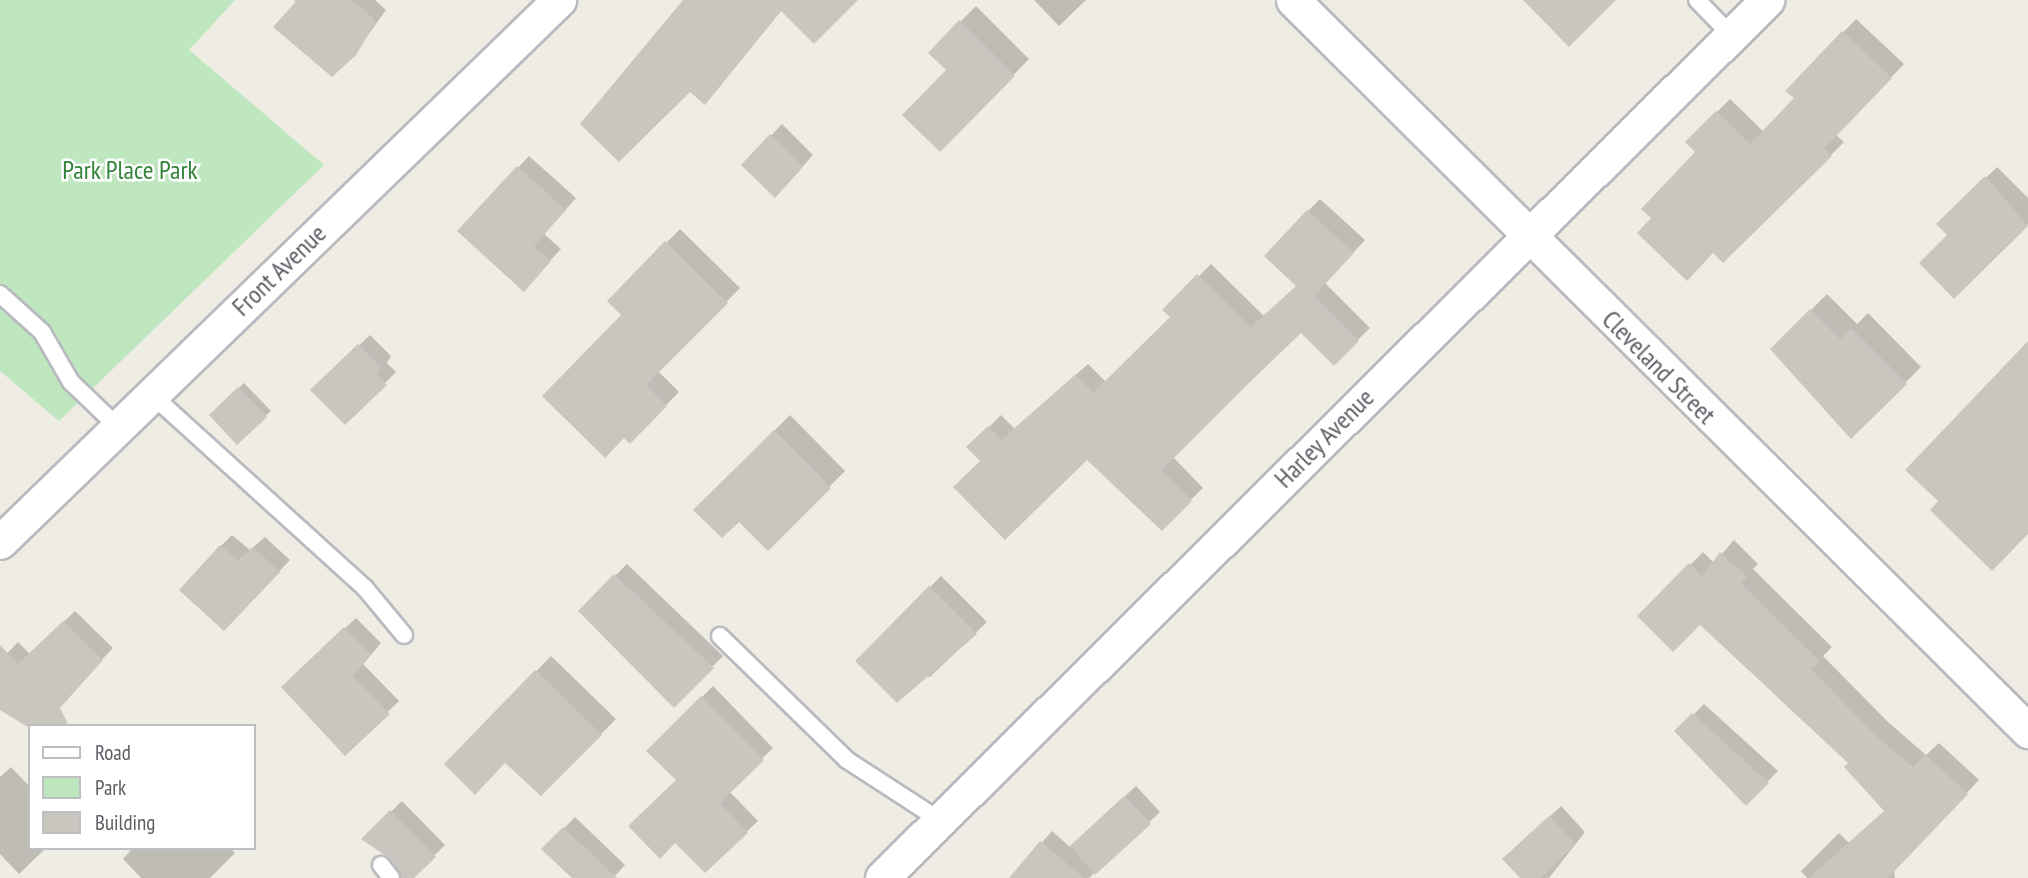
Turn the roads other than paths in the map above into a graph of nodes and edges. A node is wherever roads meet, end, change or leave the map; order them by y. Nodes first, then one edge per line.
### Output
1 (559, 0) edge
2 (1293, 0) edge
3 (1697, 0) edge
4 (1767, 0) edge
5 (1731, 35) junction
6 (1527, 236) junction
7 (0, 295) edge
8 (151, 394) junction
9 (118, 427) junction
10 (0, 542) edge
11 (404, 635) dead end
12 (720, 636) dead end
13 (2028, 731) edge
14 (942, 821) junction
15 (882, 878) edge

1 - 8 street, Front Avenue
2 - 6 street, Cleveland Street
3 - 5 lane
4 - 5 street, Harley Avenue
5 - 6 street, Harley Avenue
6 - 13 street, Cleveland Street
6 - 14 street, Harley Avenue
7 - 9 lane
8 - 9 street, Front Avenue
8 - 11 lane
9 - 10 street, Front Avenue
12 - 14 lane
14 - 15 street, Harley Avenue

